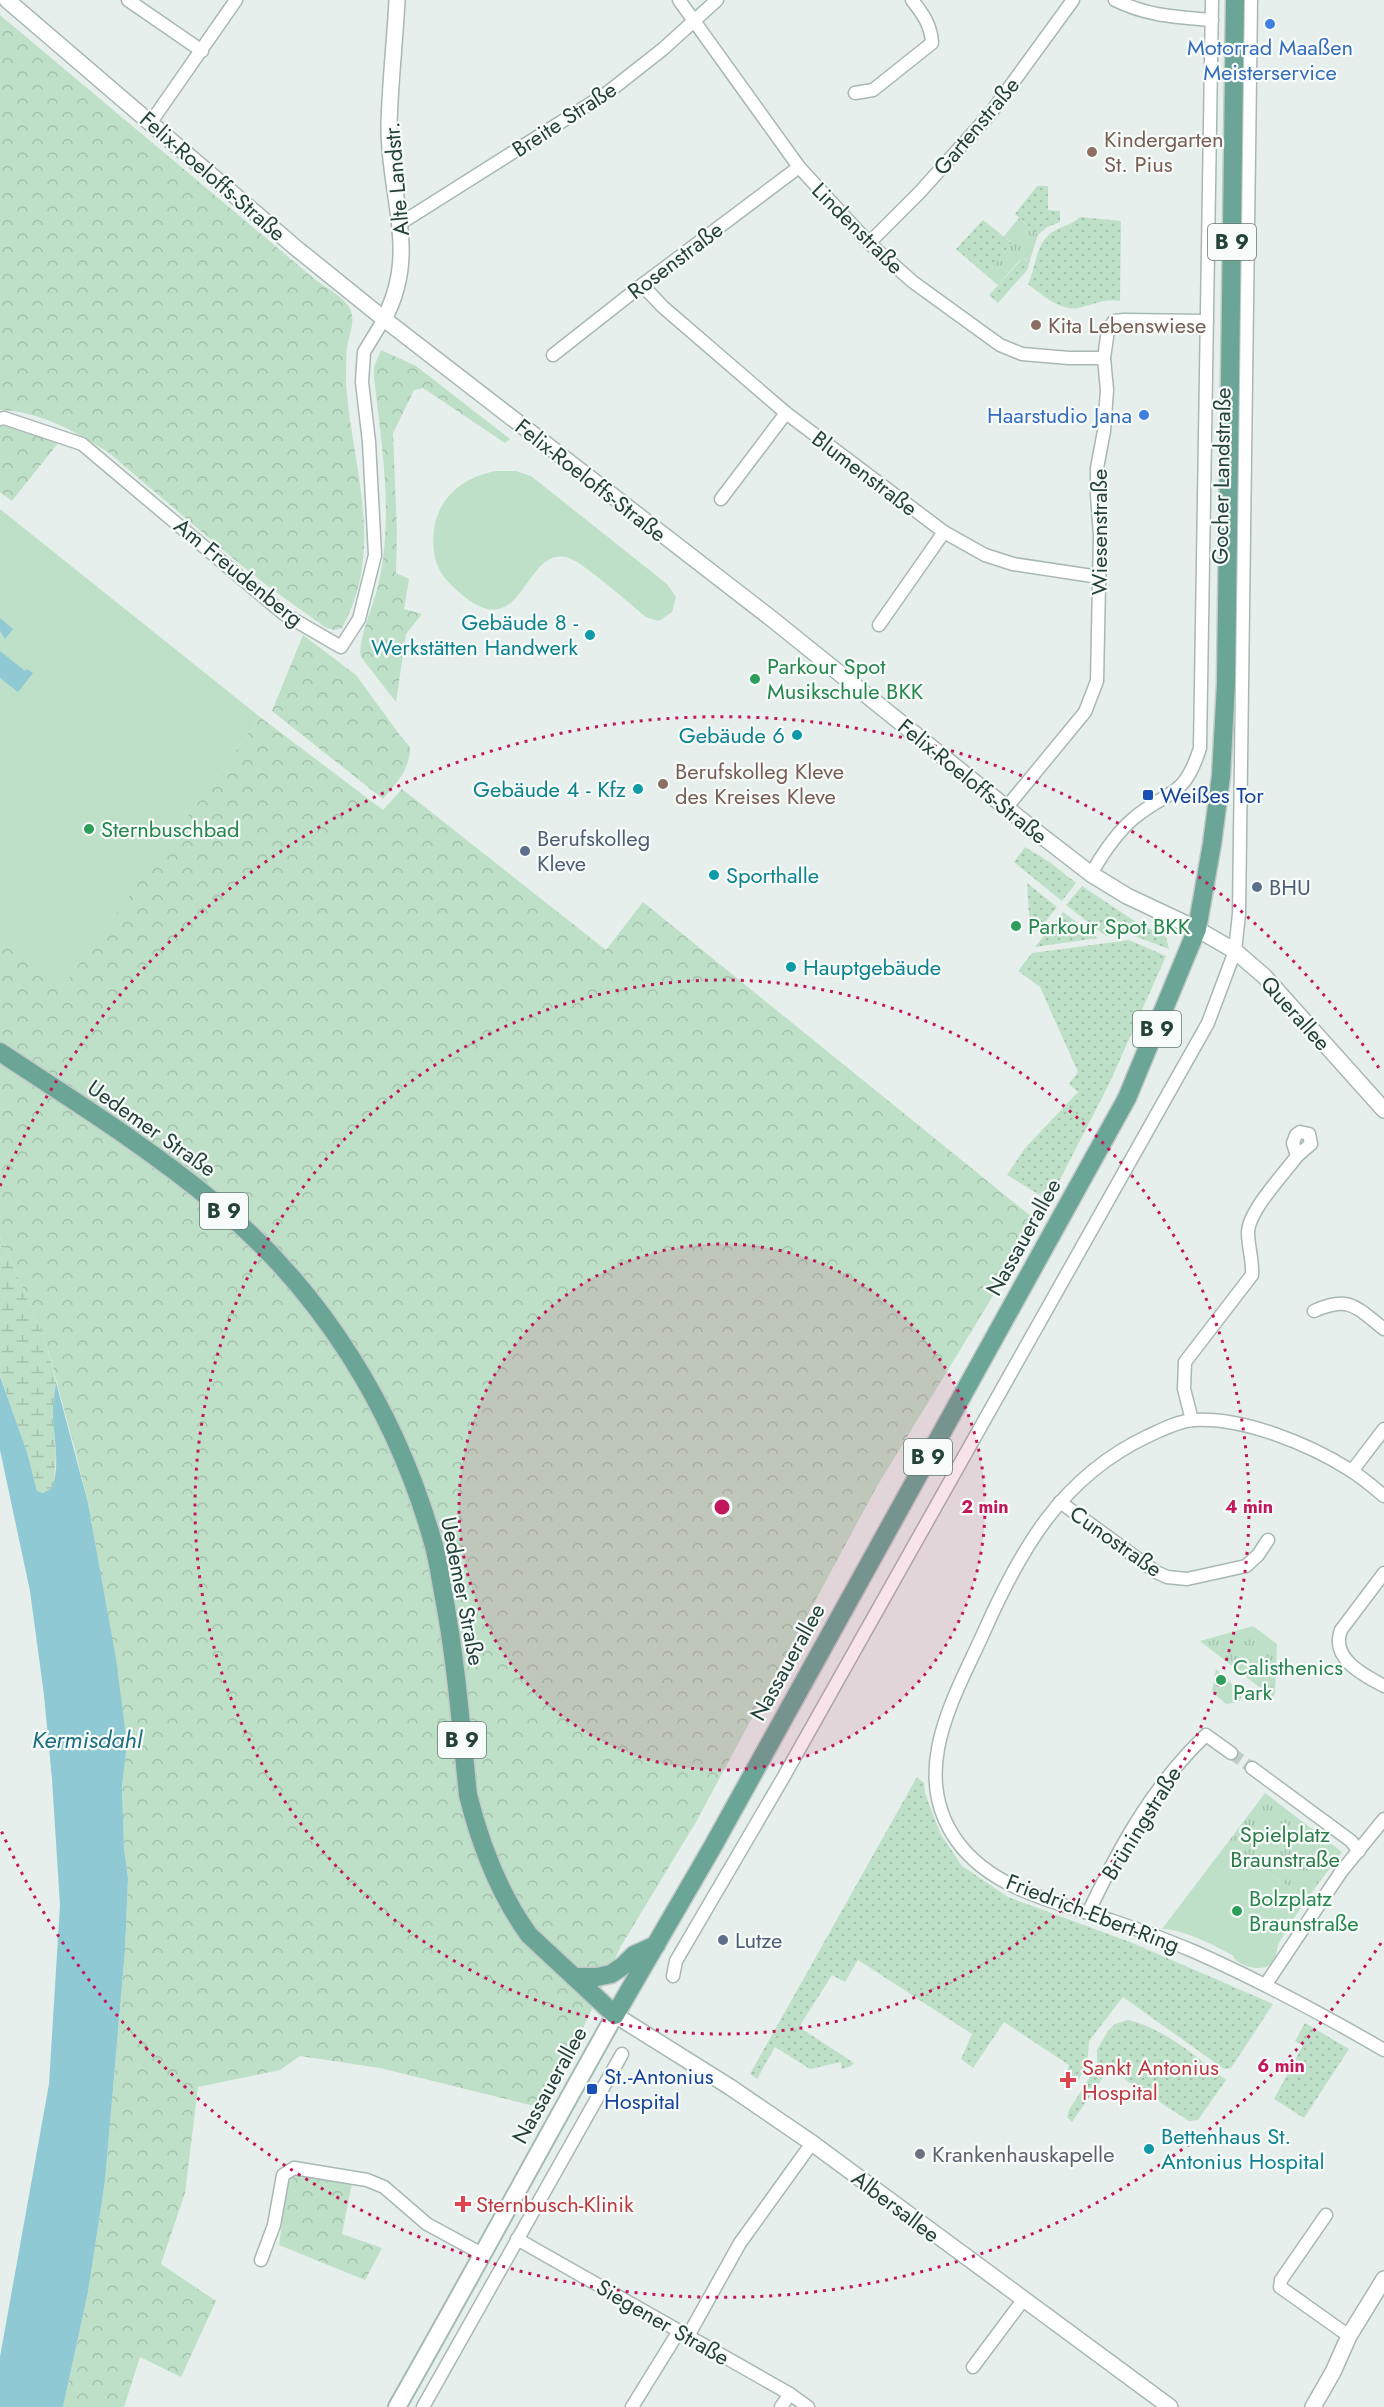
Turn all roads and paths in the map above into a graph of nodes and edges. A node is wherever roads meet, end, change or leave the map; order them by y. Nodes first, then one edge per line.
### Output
1 (7, 0) edge
2 (128, 0) edge
3 (236, 0) edge
4 (397, 0) edge
5 (679, 0) edge
6 (717, 0) edge
7 (912, 0) edge
8 (1074, 0) edge
9 (1115, 0) edge
10 (1212, 0) edge
11 (1235, 0) edge
12 (1251, 0) edge
13 (695, 20) junction
14 (1212, 20) junction
15 (202, 51) junction
16 (855, 93) dead end
17 (151, 122) junction
18 (799, 167) junction
19 (401, 223) junction
20 (869, 243) junction
21 (642, 285) junction
22 (384, 319) junction
23 (1207, 321) junction
24 (553, 355) dead end
25 (1104, 358) junction
26 (786, 413) junction
27 (0, 419) edge
28 (720, 499) dead end
29 (944, 532) junction
30 (1099, 577) junction
31 (879, 625) dead end
32 (1006, 808) junction
33 (1091, 874) junction
34 (1197, 929) junction
35 (1241, 956) junction
36 (0, 1052) edge
37 (1384, 1110) edge
38 (1297, 1156) dead end
39 (1314, 1311) dead end
40 (1384, 1329) edge
41 (1192, 1420) junction
42 (1384, 1429) edge
43 (1352, 1470) junction
44 (1384, 1496) edge
45 (1060, 1502) junction
46 (1268, 1540) dead end
47 (1384, 1574) edge
48 (1384, 1686) edge
49 (1231, 1753) tunnel mouth
50 (1252, 1768) tunnel mouth
51 (1384, 1819) edge
52 (1359, 1851) junction
53 (1088, 1913) junction
54 (656, 1945) junction
55 (673, 1976) dead end
56 (574, 1977) junction
57 (1266, 1984) junction
58 (615, 2015) junction
59 (1384, 2050) edge
60 (621, 2054) dead end
61 (812, 2144) junction
62 (1326, 2215) dead end
63 (517, 2239) junction
64 (484, 2255) junction
65 (261, 2259) dead end
66 (1384, 2279) edge
67 (1023, 2300) junction
68 (683, 2334) junction
69 (1349, 2336) junction
70 (973, 2367) dead end
71 (790, 2394) junction
72 (397, 2407) edge
73 (423, 2407) edge
74 (632, 2407) edge
75 (781, 2407) edge
76 (808, 2407) edge
77 (1170, 2407) edge
78 (1313, 2407) edge

1 - 17 street, Felix-Roeloffs-Straße
2 - 15 street
3 - 15 street
4 - 19 street, Alte Landstr.
5 - 13 street, Lindenstraße
6 - 13 street, Breite Straße
7 - 16 street
8 - 20 street, Gartenstraße
9 - 14 street
10 - 14 street, Gocher Landstraße
11 - 34 main road, Gocher Landstraße / B 9
12 - 35 street, Gocher Landstraße
13 - 18 street, Lindenstraße
13 - 19 street, Breite Straße
14 - 23 street, Gocher Landstraße
15 - 17 street
17 - 22 street, Felix-Roeloffs-Straße
18 - 20 street, Lindenstraße
18 - 21 street, Rosenstraße
19 - 22 street, Alte Landstr.
20 - 25 street, Lindenstraße
21 - 24 street, Rosenstraße
21 - 26 street, Blumenstraße
22 - 27 street, Am Freudenberg
22 - 32 street, Felix-Roeloffs-Straße
23 - 25 street, Wiesenstraße
23 - 33 street, Gocher Landstraße
25 - 30 street, Wiesenstraße
26 - 28 street
26 - 29 street, Blumenstraße
29 - 30 street, Blumenstraße
29 - 31 street
30 - 32 street, Wiesenstraße
32 - 33 street, Felix-Roeloffs-Straße
33 - 34 street, Felix-Roeloffs-Straße
34 - 35 street, Querallee
34 - 54 main road, Nassauerallee / B 9
35 - 37 street, Querallee
35 - 55 street
36 - 56 main road, Uedemer Straße / B 9
38 - 41 street
39 - 40 street
41 - 43 street, Friedrich-Ebert-Ring
41 - 45 street, Friedrich-Ebert-Ring
42 - 43 street
43 - 44 street, Friedrich-Ebert-Ring
45 - 46 street, Cunostraße
45 - 53 street, Friedrich-Ebert-Ring
47 - 48 street
49 - 53 street, Brüningstraße
50 - 52 street
51 - 52 street
52 - 57 street
53 - 57 street, Friedrich-Ebert-Ring
54 - 56 main road
54 - 58 main road, Nassauerallee / B 9
56 - 58 main road, Uedemer Straße / B 9
57 - 59 street, Friedrich-Ebert-Ring
58 - 61 street, Albersallee
58 - 64 main road, Nassauerallee
60 - 63 street
61 - 67 street, Albersallee
61 - 68 street
62 - 69 street
63 - 68 street, Siegener Straße
63 - 73 street
64 - 65 street
64 - 72 main road, Nassauerallee
66 - 69 street
67 - 70 street
67 - 77 street, Albersallee
68 - 71 street, Siegener Straße
68 - 74 street
69 - 78 street
71 - 75 street
71 - 76 street, Siegener Straße

